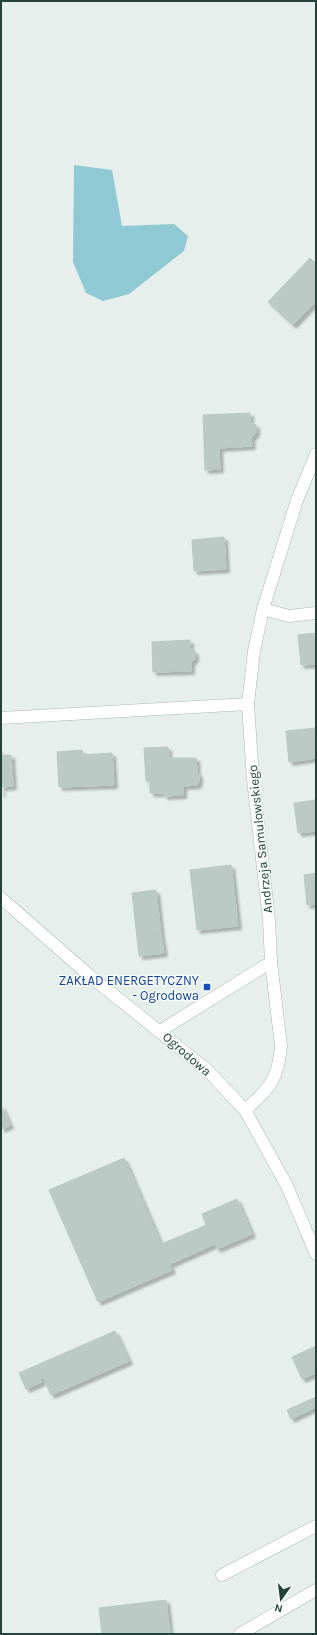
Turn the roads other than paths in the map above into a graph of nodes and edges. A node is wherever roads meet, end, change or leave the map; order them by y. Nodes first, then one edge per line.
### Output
1 (316, 454) edge
2 (263, 609) junction
3 (316, 613) edge
4 (248, 704) junction
5 (1, 718) edge
6 (1, 898) edge
7 (271, 962) junction
8 (160, 1031) junction
9 (245, 1110) junction
10 (316, 1252) edge
11 (316, 1526) edge
12 (222, 1575) dead end
13 (316, 1590) edge
14 (240, 1634) edge

1 - 2 street, Andrzeja Samulowskiego
2 - 3 street
2 - 4 street, Andrzeja Samulowskiego
4 - 5 street
4 - 7 street, Andrzeja Samulowskiego
6 - 8 street, Ogrodowa
7 - 8 street
7 - 9 street, Andrzeja Samulowskiego
8 - 9 street, Ogrodowa
9 - 10 street, Ogrodowa
11 - 12 street
13 - 14 street

